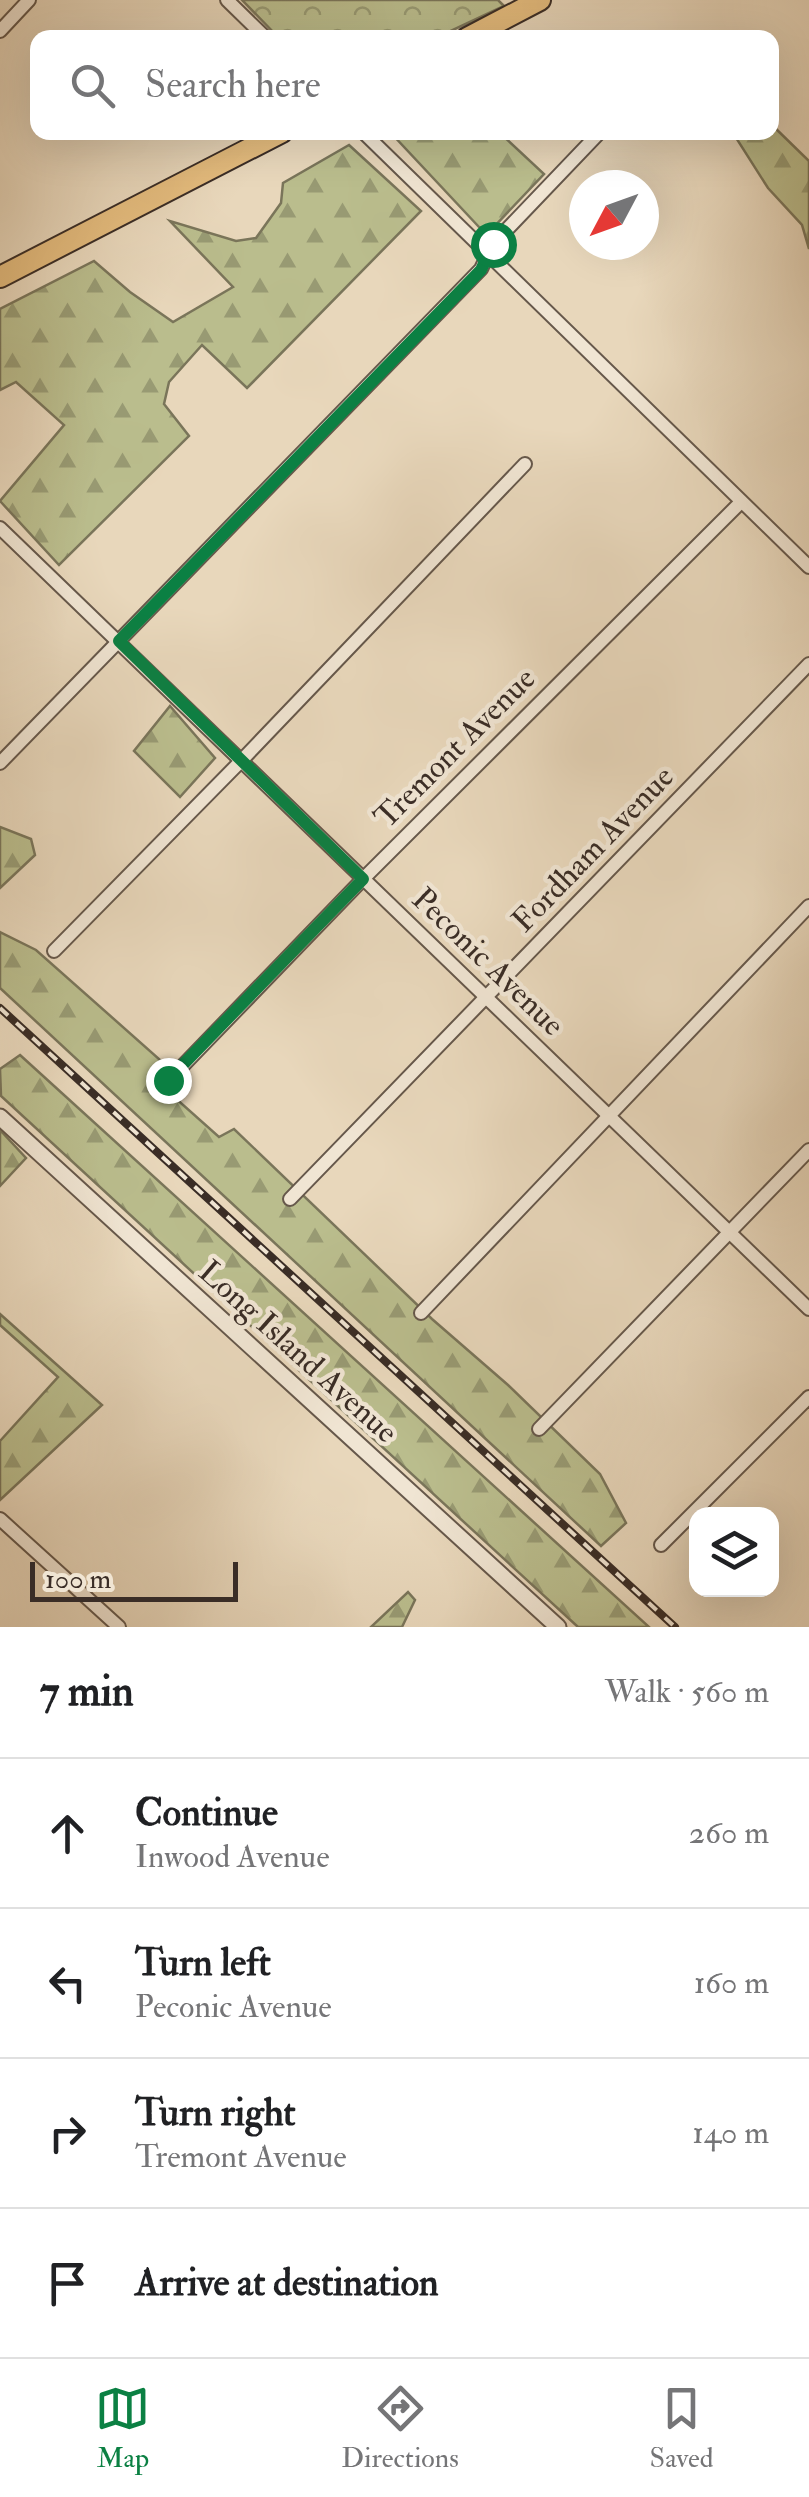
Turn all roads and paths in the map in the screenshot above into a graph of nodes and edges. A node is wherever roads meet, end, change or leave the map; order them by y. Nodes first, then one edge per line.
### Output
1 (29, 0) edge
2 (228, 0) edge
3 (540, 0) edge
4 (258, 30) edge
5 (482, 30) edge
6 (0, 31) edge
7 (266, 140) edge
8 (371, 140) edge
9 (592, 140) edge
10 (487, 256) junction
11 (0, 277) edge
12 (525, 464) dead end
13 (741, 502) junction
14 (0, 528) edge
15 (809, 568) edge
16 (119, 641) junction
17 (809, 664) edge
18 (241, 761) junction
19 (0, 763) edge
20 (363, 879) junction
21 (809, 906) edge
22 (54, 951) dead end
23 (487, 999) junction
24 (168, 1080) dead end
25 (608, 1115) junction
26 (0, 1117) edge
27 (809, 1150) edge
28 (290, 1199) dead end
29 (729, 1233) junction
30 (809, 1309) edge
31 (421, 1313) dead end
32 (809, 1397) edge
33 (539, 1429) dead end
34 (0, 1519) edge
35 (661, 1545) dead end
36 (119, 1627) edge
37 (558, 1627) edge

1 - 6 street
2 - 4 street
3 - 5 main road
7 - 11 main road
8 - 10 street
9 - 10 street
10 - 13 street
10 - 16 street
12 - 18 street
13 - 15 street
13 - 20 street, Tremont Avenue
14 - 16 street, Peconic Avenue
16 - 18 street, Peconic Avenue
16 - 19 street
17 - 23 street, Fordham Avenue
18 - 20 street, Peconic Avenue
18 - 22 street
20 - 23 street, Peconic Avenue
20 - 24 street, Tremont Avenue
21 - 25 street
23 - 25 street, Peconic Avenue
23 - 28 street, Fordham Avenue
25 - 29 street, Peconic Avenue
25 - 31 street
26 - 37 street, Long Island Avenue
27 - 29 street
29 - 30 street, Peconic Avenue
29 - 33 street
32 - 35 street
34 - 36 street

